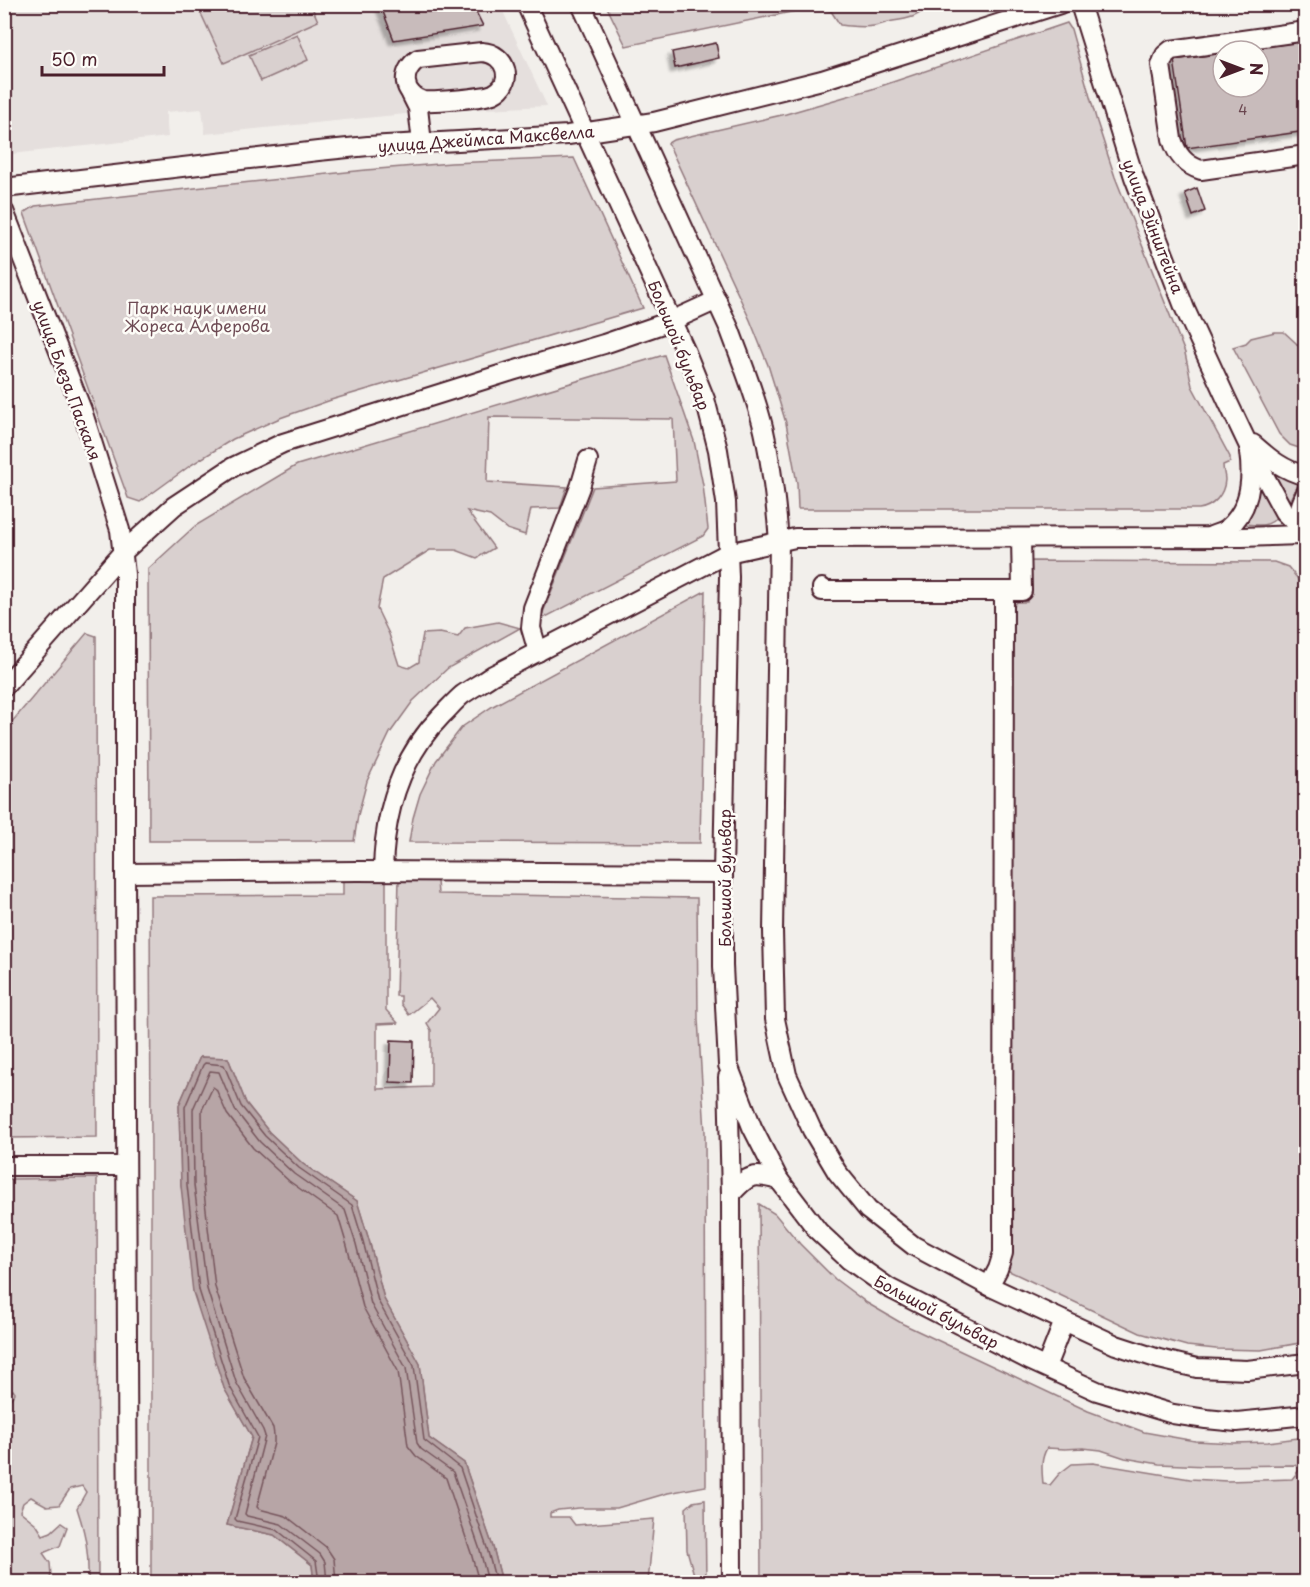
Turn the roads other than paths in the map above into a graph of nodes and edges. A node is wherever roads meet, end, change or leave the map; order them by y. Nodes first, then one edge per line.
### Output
1 (526, 4) edge
2 (581, 4) edge
3 (1060, 4) edge
4 (1080, 4) edge
5 (1297, 36) edge
6 (411, 94) junction
7 (636, 124) junction
8 (584, 132) junction
9 (422, 143) junction
10 (1305, 155) edge
11 (4, 188) edge
12 (4, 211) edge
13 (717, 300) junction
14 (671, 321) junction
15 (1247, 439) junction
16 (588, 460) dead end
17 (1305, 476) edge
18 (1305, 493) edge
19 (1302, 535) edge
20 (1210, 537) junction
21 (1021, 538) junction
22 (779, 541) junction
23 (123, 552) junction
24 (728, 553) junction
25 (822, 588) dead end
26 (1004, 591) junction
27 (538, 652) junction
28 (4, 687) edge
29 (382, 871) junction
30 (126, 873) junction
31 (723, 873) junction
32 (728, 1065) junction
33 (4, 1166) edge
34 (126, 1166) junction
35 (779, 1180) junction
36 (731, 1194) junction
37 (989, 1286) junction
38 (1064, 1321) junction
39 (1305, 1363) edge
40 (1046, 1367) junction
41 (1305, 1414) edge
42 (128, 1582) edge
43 (732, 1582) edge

1 - 8 street, Большой бульвар
2 - 7 street
3 - 7 street, улица Джеймса Максвелла
4 - 15 street, улица Эйнштейна
5 - 10 street
6 - 6 street
6 - 9 street
7 - 8 street, улица Джеймса Максвелла
7 - 13 street
8 - 9 street, улица Джеймса Максвелла
8 - 14 street, Большой бульвар
9 - 11 street, улица Джеймса Максвелла
12 - 23 street, улица Блеза Паскаля
13 - 14 street
13 - 22 street
14 - 23 street
14 - 24 street, Большой бульвар
15 - 17 street
15 - 19 street, улица Эйнштейна
15 - 20 street
16 - 27 street
18 - 19 street
19 - 20 street
20 - 21 street
21 - 22 street
21 - 26 street
22 - 24 street
22 - 37 street
23 - 28 street
23 - 30 street, улица Блеза Паскаля
24 - 27 street
24 - 31 street, Большой бульвар
25 - 26 street
26 - 37 street
27 - 29 street
29 - 30 street
29 - 31 street
30 - 34 street, улица Блеза Паскаля
31 - 32 street, Большой бульвар
32 - 35 street, Большой бульвар
32 - 36 street
33 - 34 street
34 - 42 street, улица Блеза Паскаля
35 - 36 street
35 - 40 street, Большой бульвар
36 - 43 street
37 - 38 street
38 - 39 street
38 - 40 street
40 - 41 street, Большой бульвар

